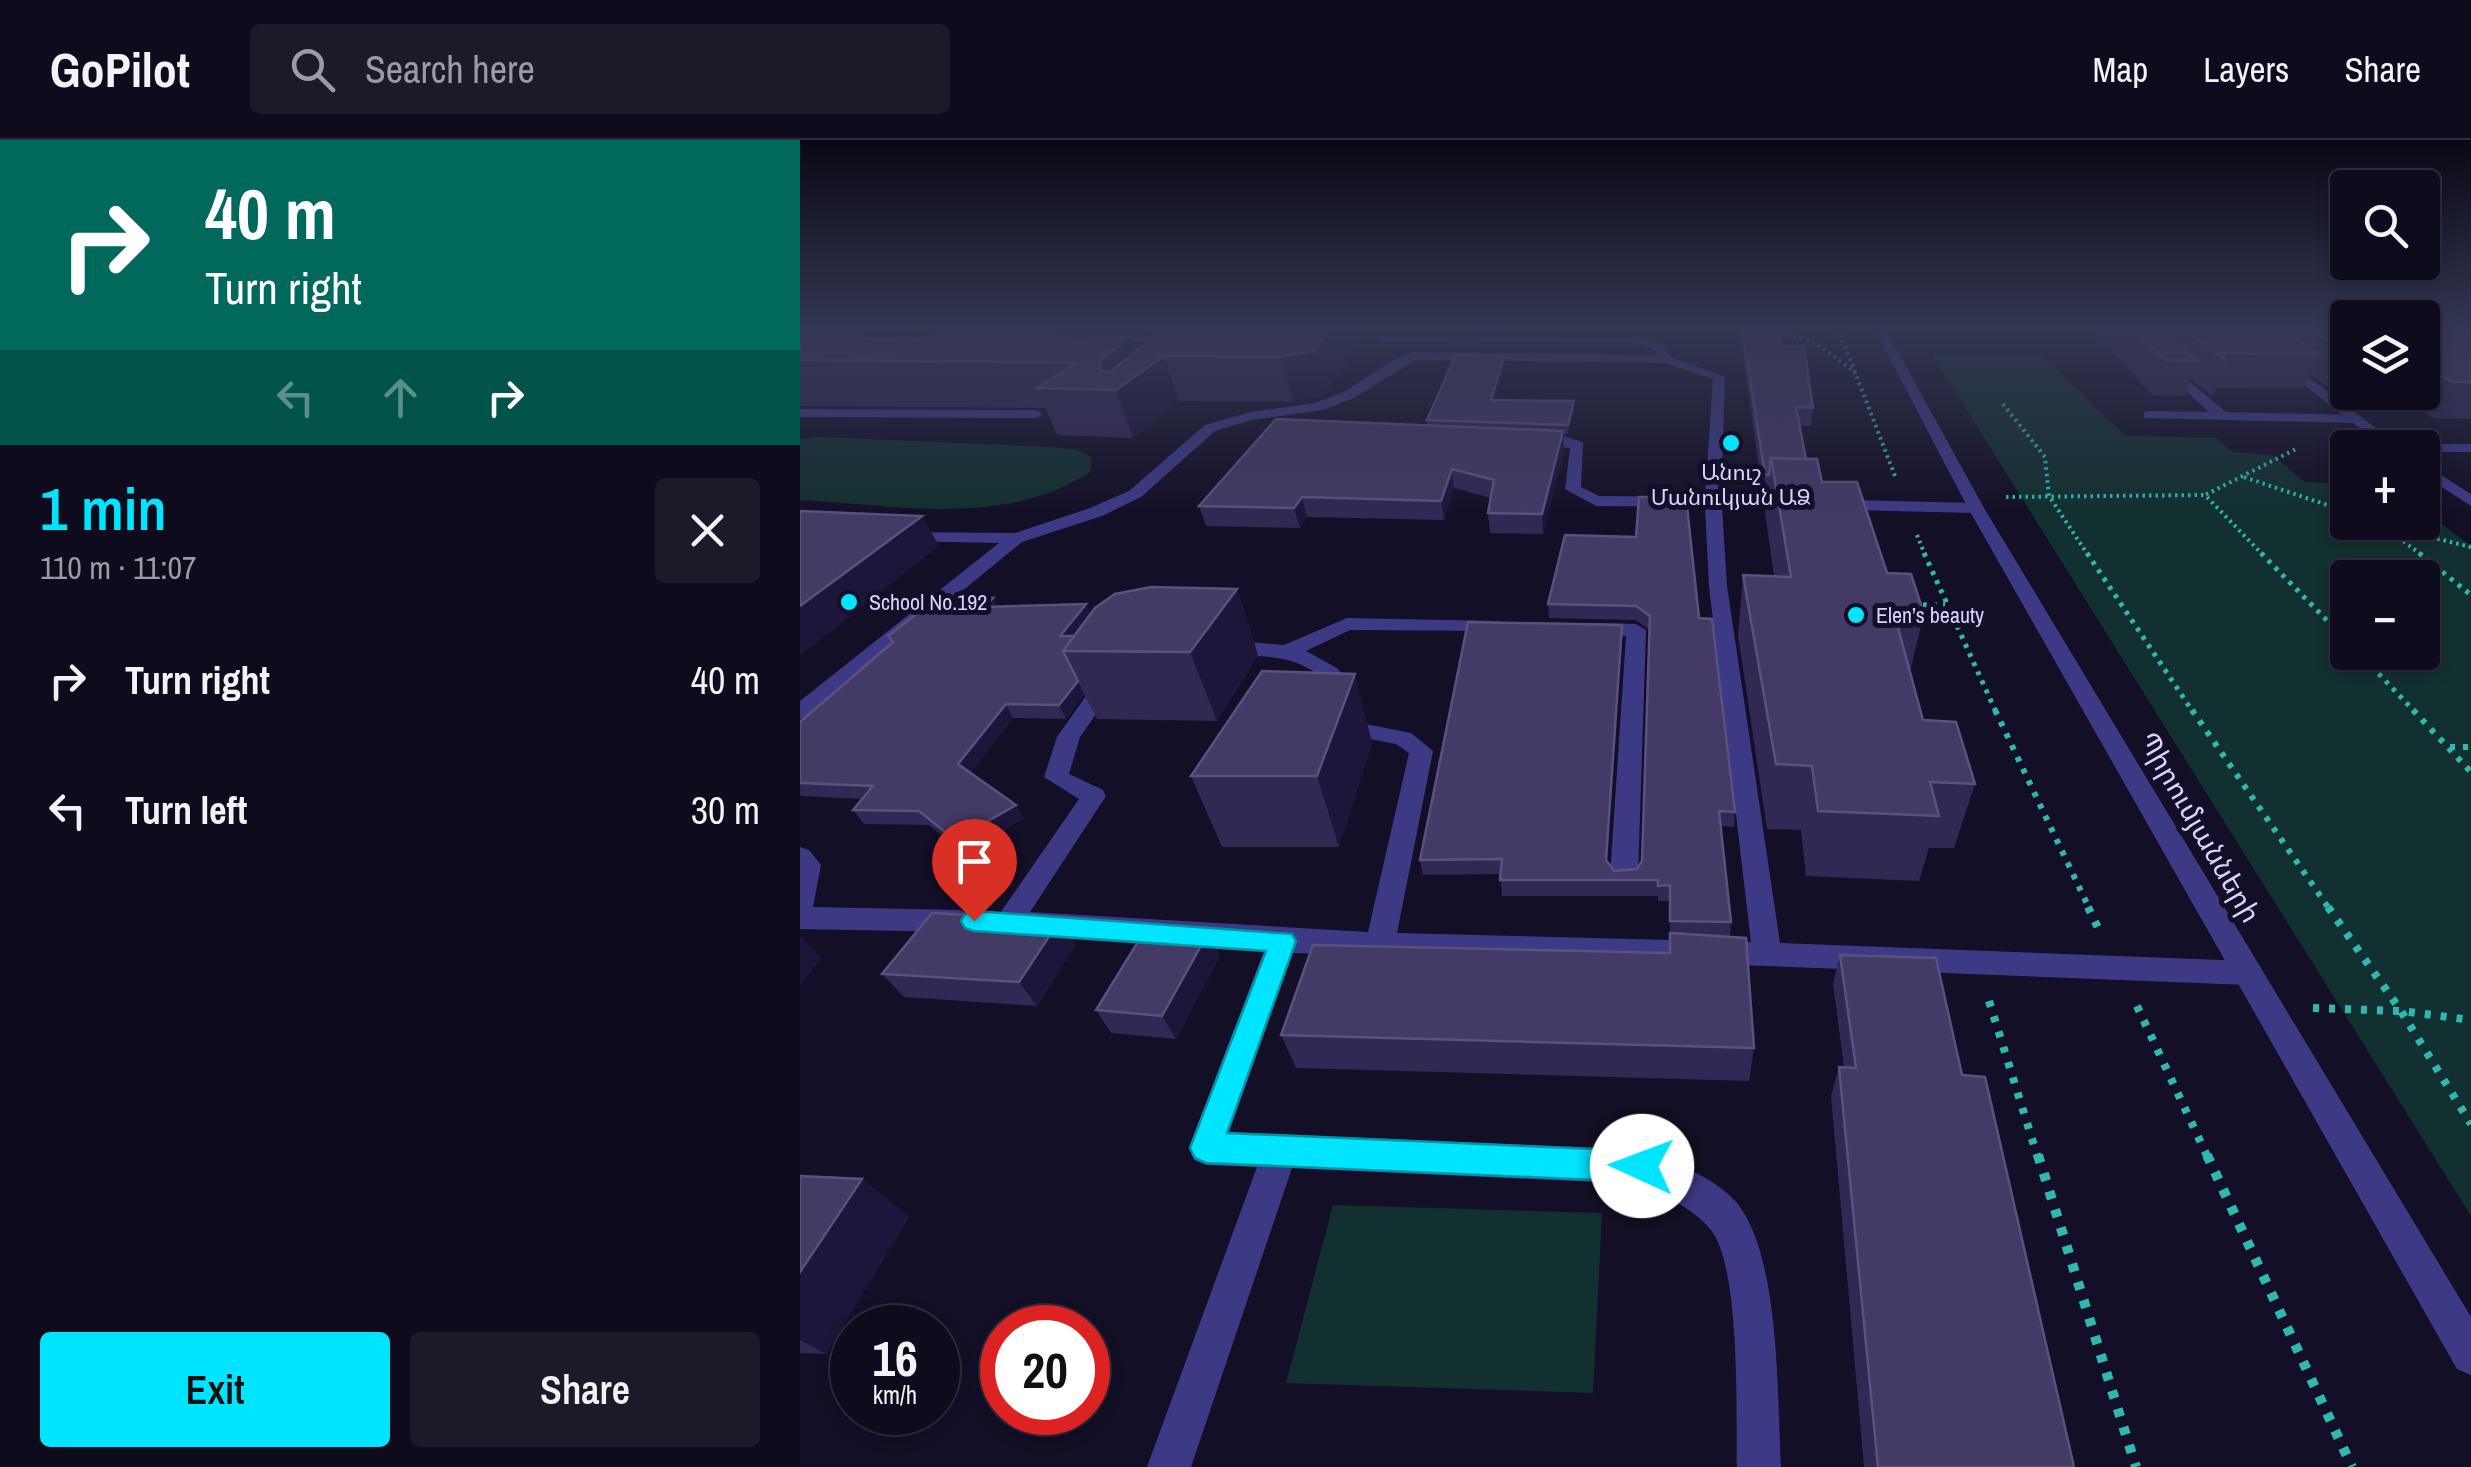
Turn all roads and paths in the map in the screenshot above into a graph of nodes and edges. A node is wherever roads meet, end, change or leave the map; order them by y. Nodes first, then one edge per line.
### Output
1 (1356, 390) edge
2 (1718, 390) edge
3 (1864, 390) edge
4 (1912, 390) edge
5 (2192, 390) edge
6 (2318, 390) edge
7 (2003, 404) dead end
8 (800, 412) edge
9 (1036, 414) edge
10 (2150, 415) dead end
11 (2222, 416) junction
12 (2357, 419) junction
13 (2371, 430) edge
14 (1523, 440) edge
15 (2440, 448) edge
16 (2471, 448) edge
17 (2288, 456) dead end
18 (2242, 476) junction
19 (2440, 479) edge
20 (2205, 495) junction
21 (2049, 496) junction
22 (2004, 497) dead end
23 (2471, 501) edge
24 (1713, 502) junction
25 (1906, 506) junction
26 (2330, 506) edge
27 (1976, 508) junction
28 (879, 535) edge
29 (1016, 538) junction
30 (2440, 539) edge
31 (2404, 540) edge
32 (2471, 546) edge
33 (2471, 595) edge
34 (1899, 604) edge
35 (1946, 605) junction
36 (2330, 623) edge
37 (1520, 628) edge
38 (1559, 628) edge
39 (1194, 645) edge
40 (1290, 651) junction
41 (1123, 659) edge
42 (2375, 670) edge
43 (800, 712) edge
44 (2449, 747) junction
45 (2471, 747) edge
46 (2471, 772) edge
47 (800, 856) edge
48 (1624, 876) edge
49 (800, 905) edge
50 (800, 918) edge
51 (1008, 922) junction
52 (1282, 941) junction
53 (1380, 943) junction
54 (1767, 954) junction
55 (1978, 962) junction
56 (2116, 966) junction
57 (2248, 973) junction
58 (2310, 1008) dead end
59 (2401, 1011) junction
60 (2471, 1020) edge
61 (2471, 1124) edge
62 (1280, 1152) junction
63 (2471, 1355) edge
64 (1170, 1467) edge
65 (1759, 1467) edge
66 (2136, 1467) edge
67 (2352, 1467) edge

1 - 29 street
2 - 24 street
3 - 25 path
4 - 27 street, Պիրումյանների
5 - 11 street
6 - 12 street
7 - 21 path
8 - 9 street
10 - 11 street
11 - 12 street
12 - 13 street
14 - 24 street
15 - 16 street
17 - 18 path
18 - 20 path
18 - 26 path
19 - 23 street
20 - 21 path
20 - 36 path
21 - 22 path
21 - 59 path
24 - 25 street
24 - 54 street
25 - 27 street
25 - 35 path
27 - 57 street, Պիրումյանների
28 - 29 street
29 - 43 street
30 - 32 path
31 - 33 path
34 - 35 path
35 - 56 path
37 - 40 street
38 - 48 street
39 - 40 street
40 - 53 street
41 - 51 street
42 - 44 path
44 - 45 path
44 - 46 path
47 - 49 street
50 - 51 street
51 - 52 street
52 - 53 street
52 - 62 street
53 - 54 street
54 - 55 street
55 - 56 street
55 - 66 path
56 - 57 street
56 - 67 path
57 - 63 street, Պիրումյանների
58 - 59 path
59 - 60 path
59 - 61 path
62 - 64 street
62 - 65 street

